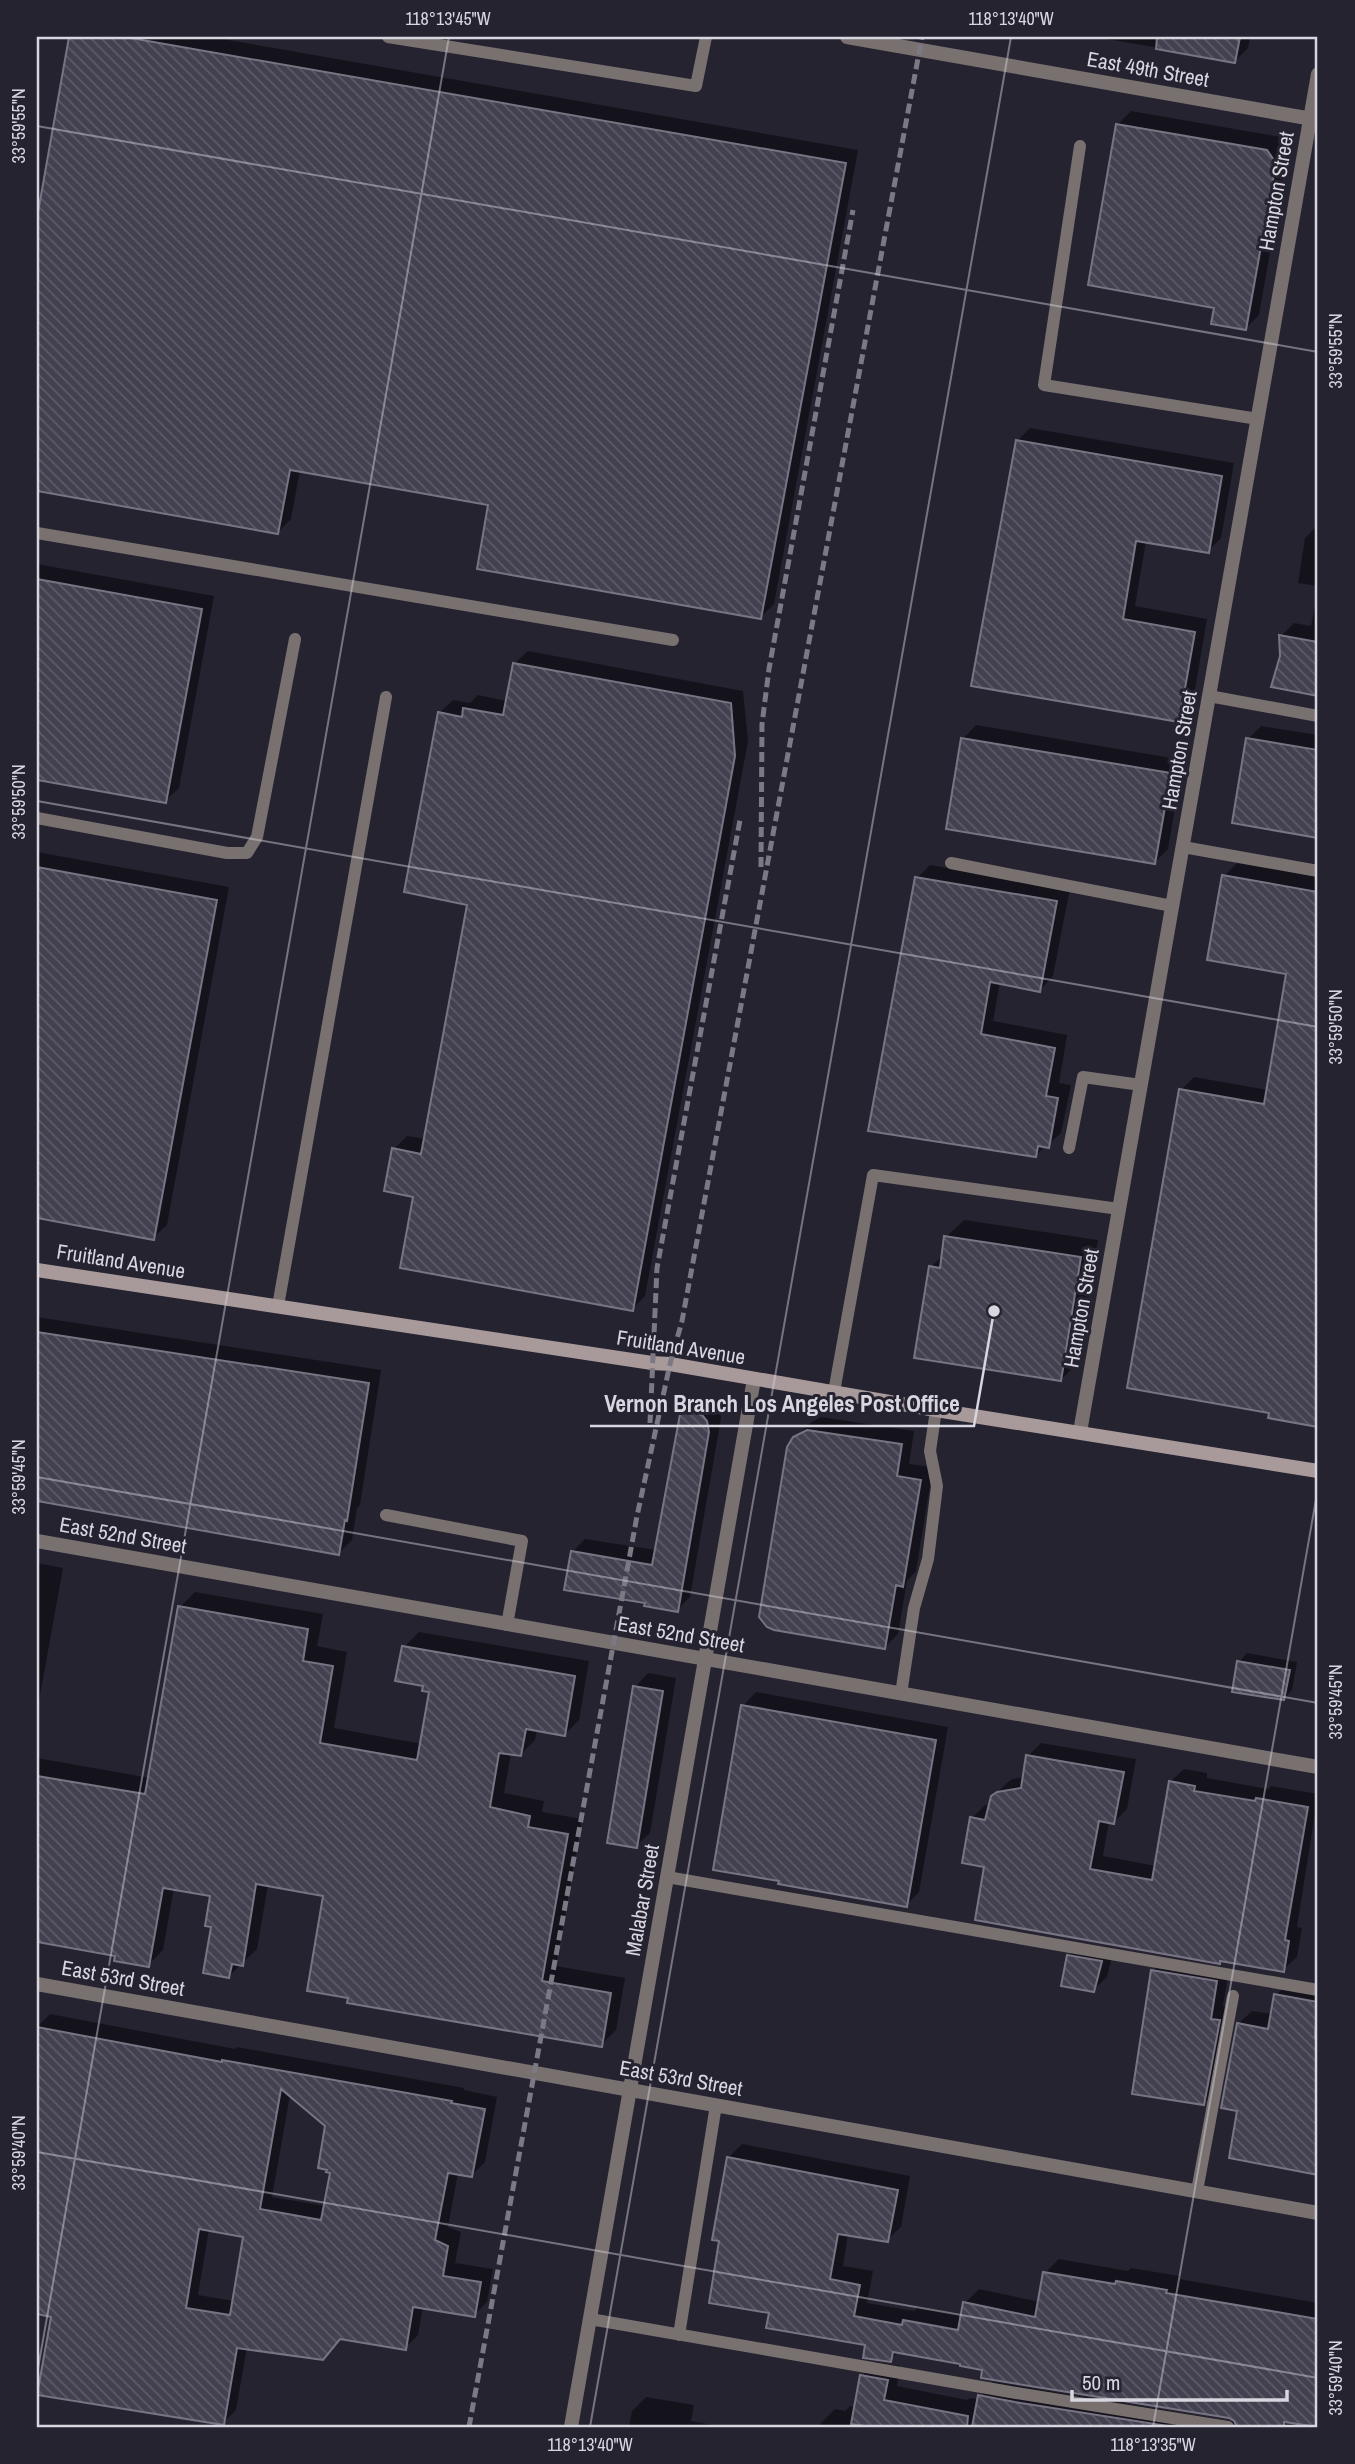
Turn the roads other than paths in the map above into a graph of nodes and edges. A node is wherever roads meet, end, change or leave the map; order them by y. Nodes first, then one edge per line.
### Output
1 (388, 37) edge
2 (706, 37) edge
3 (847, 37) edge
4 (433, 40) edge
5 (1318, 74) edge
6 (1314, 119) edge
7 (1080, 146) dead end
8 (1258, 419) junction
9 (37, 533) edge
10 (295, 639) dead end
11 (673, 640) dead end
12 (1209, 696) junction
13 (386, 697) dead end
14 (1318, 716) edge
15 (37, 818) edge
16 (1183, 847) junction
17 (951, 863) dead end
18 (1318, 871) edge
19 (1172, 906) junction
20 (1141, 1085) junction
21 (1069, 1148) dead end
22 (1119, 1209) junction
23 (37, 1269) edge
24 (278, 1306) junction
25 (754, 1379) junction
26 (834, 1392) junction
27 (936, 1410) junction
28 (1080, 1432) junction
29 (1318, 1471) edge
30 (386, 1515) dead end
31 (37, 1541) edge
32 (507, 1625) junction
33 (705, 1660) junction
34 (901, 1694) junction
35 (1318, 1767) edge
36 (667, 1877) junction
37 (37, 1984) edge
38 (1318, 1990) edge
39 (1233, 1996) dead end
40 (630, 2090) junction
41 (716, 2105) junction
42 (1197, 2191) junction
43 (1318, 2213) edge
44 (590, 2319) junction
45 (679, 2335) junction
46 (571, 2427) edge
47 (1228, 2427) edge

1 - 4 lane
2 - 4 lane
3 - 6 street, East 49th Street
5 - 6 street, Hampton Street
6 - 8 street, Hampton Street
7 - 8 lane
8 - 12 street, Hampton Street
9 - 11 lane
10 - 15 lane
12 - 14 lane
12 - 16 street, Hampton Street
13 - 24 lane
16 - 18 lane
16 - 19 street, Hampton Street
17 - 19 lane
19 - 20 street, Hampton Street
20 - 21 lane
20 - 22 street, Hampton Street
22 - 26 lane
22 - 28 street, Hampton Street
23 - 24 street, Fruitland Avenue
24 - 25 street, Fruitland Avenue
25 - 26 street, Fruitland Avenue
25 - 33 street, Malabar Street
26 - 27 street, Fruitland Avenue
27 - 28 street, Fruitland Avenue
27 - 34 lane
28 - 29 street, Fruitland Avenue
30 - 32 lane
31 - 32 street, East 52nd Street
32 - 33 street, East 52nd Street
33 - 34 street, East 52nd Street
33 - 36 street, Malabar Street
34 - 35 street, East 52nd Street
36 - 38 lane
36 - 40 street, Malabar Street
37 - 40 street, East 53rd Street
39 - 42 lane
40 - 41 street, East 53rd Street
40 - 44 street, Malabar Street
41 - 42 street, East 53rd Street
41 - 45 lane
42 - 43 street, East 53rd Street
44 - 45 lane
44 - 46 street, Malabar Street
45 - 47 lane

